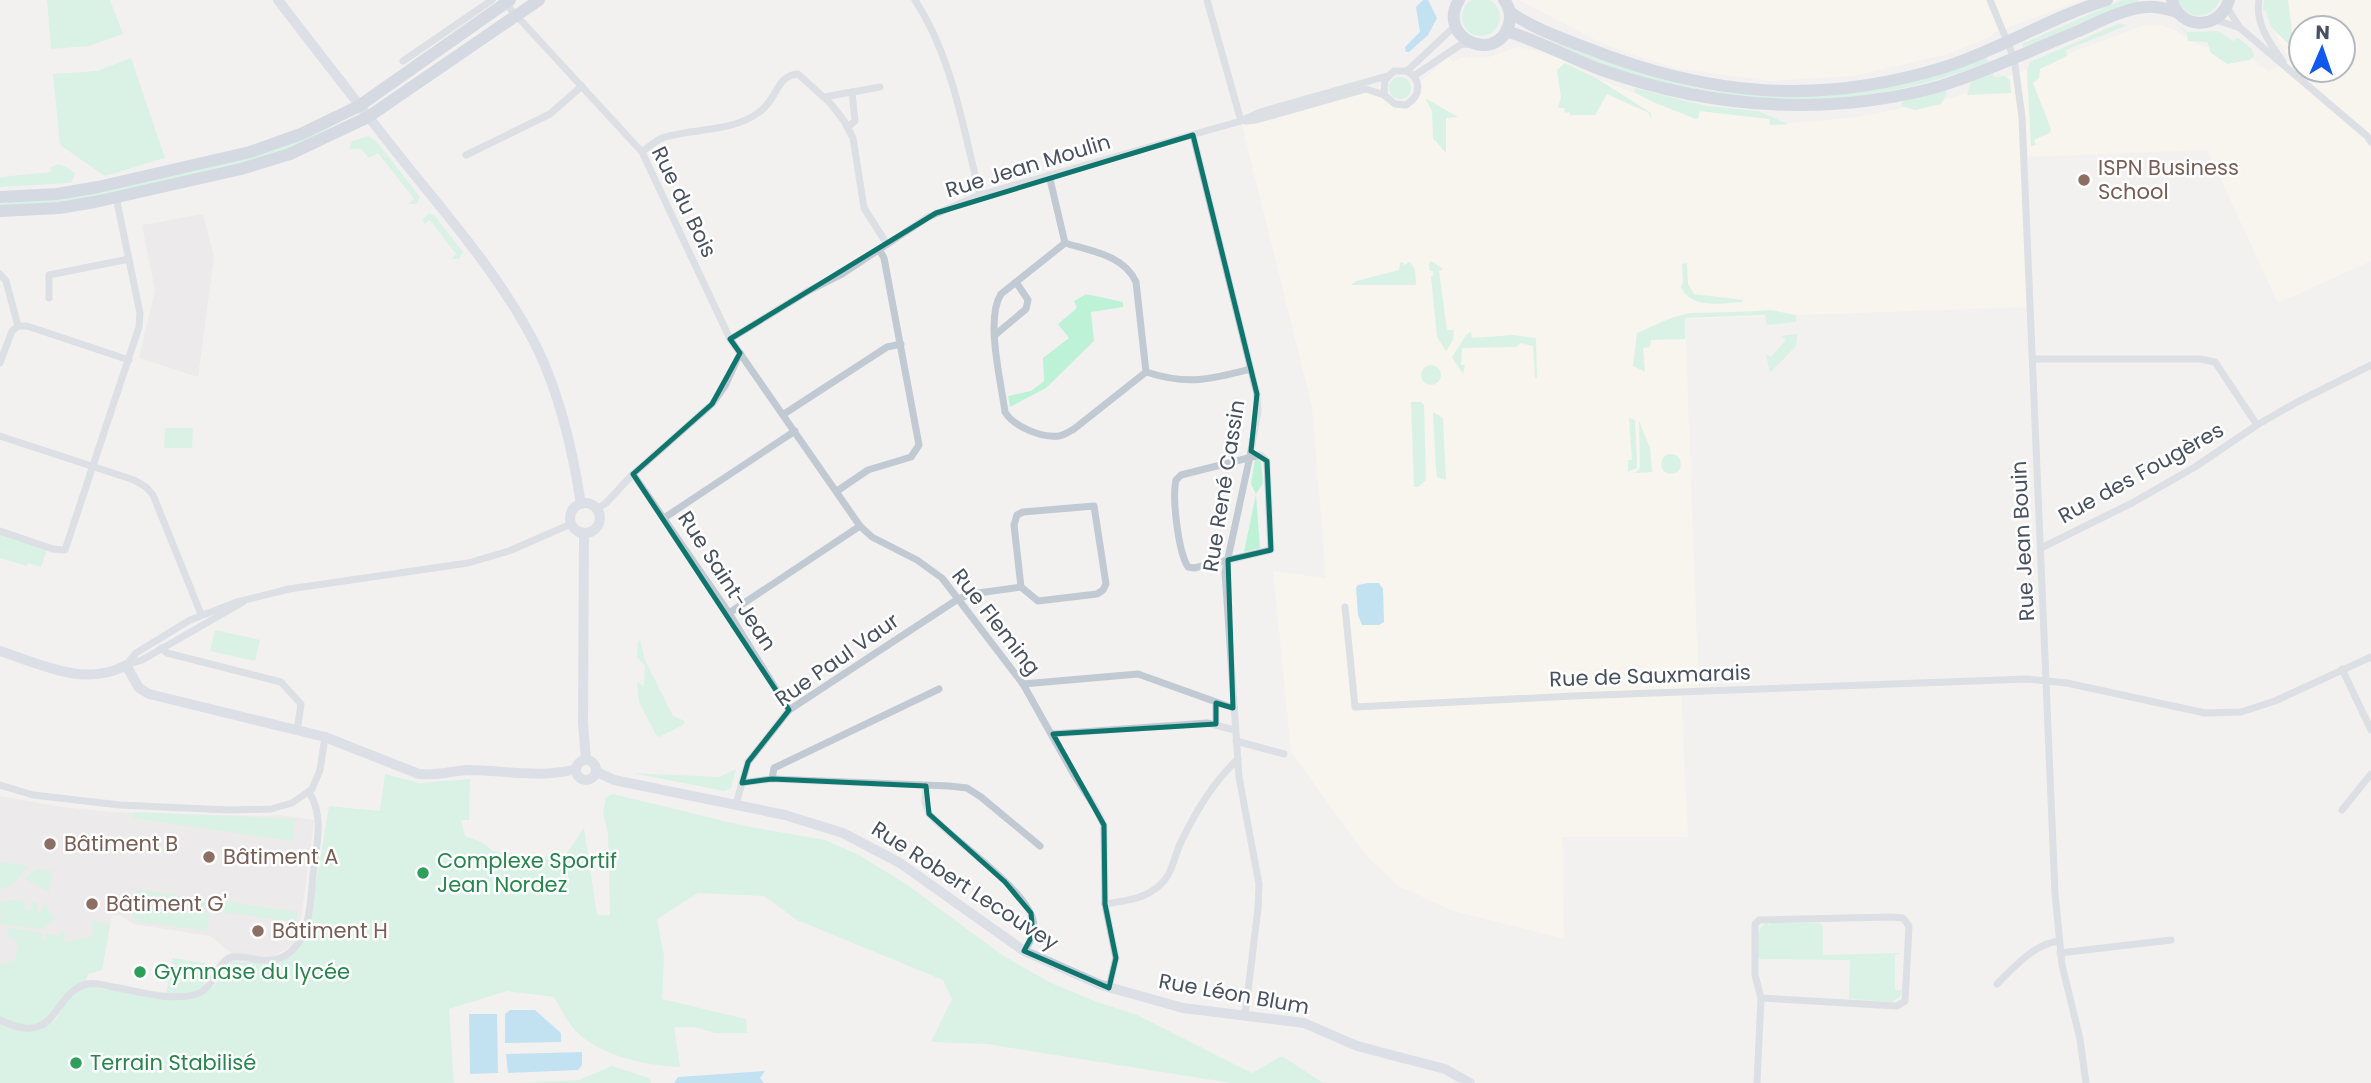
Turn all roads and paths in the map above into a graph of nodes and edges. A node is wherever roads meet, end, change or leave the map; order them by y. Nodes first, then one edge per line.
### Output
1 (278, 0) edge
2 (492, 0) edge
3 (539, 0) edge
4 (915, 0) edge
5 (1207, 0) edge
6 (1990, 0) edge
7 (2107, 0) edge
8 (2259, 0) edge
9 (506, 1) edge
10 (1456, 2) edge
11 (1507, 3) edge
12 (2228, 3) edge
13 (2174, 6) edge
14 (518, 15) junction
15 (2216, 20) junction
16 (1455, 26) junction
17 (2240, 28) junction
18 (1506, 32) junction
19 (2007, 41) junction
20 (1474, 44) junction
21 (2014, 58) junction
22 (403, 61) dead end
23 (2287, 68) edge
24 (2287, 69) edge
25 (1410, 74) junction
26 (1387, 76) junction
27 (2305, 84) edge
28 (582, 86) junction
29 (880, 87) dead end
30 (852, 92) junction
31 (1384, 94) junction
32 (824, 97) junction
33 (364, 111) junction
34 (1241, 121) junction
35 (848, 127) junction
36 (1193, 135) junction
37 (2371, 142) edge
38 (642, 152) junction
39 (466, 155) dead end
40 (1049, 175) junction
41 (980, 195) junction
42 (0, 197) edge
43 (116, 197) junction
44 (0, 211) edge
45 (1065, 243) junction
46 (887, 244) junction
47 (880, 251) junction
48 (129, 258) junction
49 (0, 274) edge
50 (1016, 282) junction
51 (49, 298) dead end
52 (18, 326) junction
53 (995, 335) junction
54 (730, 339) junction
55 (901, 344) junction
56 (740, 353) junction
57 (2032, 359) junction
58 (129, 360) junction
59 (0, 363) edge
60 (2371, 365) edge
61 (1251, 369) junction
62 (1146, 372) junction
63 (784, 414) junction
64 (2257, 425) junction
65 (795, 431) junction
66 (0, 436) edge
67 (1250, 456) junction
68 (93, 467) junction
69 (633, 474) junction
70 (837, 491) junction
71 (582, 503) junction
72 (597, 509) junction
73 (664, 518) junction
74 (571, 524) junction
75 (860, 526) junction
76 (0, 531) edge
77 (584, 533) junction
78 (2041, 548) junction
79 (1228, 560) junction
80 (1021, 586) junction
81 (958, 599) junction
82 (243, 602) junction
83 (1345, 607) dead end
84 (729, 613) junction
85 (201, 614) junction
86 (162, 648) junction
87 (0, 651) edge
88 (2371, 657) edge
89 (126, 665) junction
90 (2342, 669) junction
91 (2046, 681) junction
92 (1023, 684) junction
93 (939, 689) dead end
94 (1216, 703) junction
95 (1233, 708) junction
96 (789, 710) junction
97 (1216, 724) junction
98 (1235, 730) junction
99 (2371, 730) edge
100 (297, 731) junction
101 (1053, 734) junction
102 (325, 737) junction
103 (1236, 741) junction
104 (1284, 754) dead end
105 (1238, 759) junction
106 (586, 760) junction
107 (576, 769) junction
108 (597, 772) junction
109 (2371, 774) edge
110 (772, 779) junction
111 (742, 783) junction
112 (0, 785) edge
113 (926, 786) junction
114 (309, 792) junction
115 (736, 804) junction
116 (2342, 810) dead end
117 (1040, 846) dead end
118 (1105, 904) junction
119 (2171, 940) dead end
120 (2059, 941) junction
121 (1024, 951) junction
122 (2060, 953) junction
123 (1997, 984) dead end
124 (1109, 988) junction
125 (1761, 998) junction
126 (1245, 1016) junction
127 (0, 1020) edge
128 (1470, 1083) edge
129 (1757, 1083) edge
130 (2086, 1083) edge

1 - 33 street
2 - 22 street
3 - 14 main road
4 - 41 street
5 - 34 street
6 - 19 street, Rue Jean Bouin
7 - 19 main road
8 - 23 street
9 - 14 street, Rue du Bois
9 - 33 main road
10 - 16 main road
11 - 18 main road
11 - 19 main road
12 - 15 main road
12 - 17 street
13 - 15 main road
13 - 21 main road
14 - 28 street, Rue du Bois
14 - 33 main road
15 - 17 street
16 - 20 main road
16 - 25 street, Rue Jean Moulin
17 - 24 street
18 - 20 main road
18 - 21 main road
19 - 21 street, Rue Jean Bouin
20 - 25 street, Rue Jean Moulin
21 - 57 street, Rue Jean Bouin
25 - 26 street, Rue Jean Moulin
25 - 31 street, Rue Jean Moulin
26 - 31 street
26 - 34 street, Rue Jean Moulin
27 - 37 street
28 - 38 street, Rue du Bois
28 - 39 street
29 - 30 street
30 - 32 street
30 - 35 street
31 - 34 street, Rue Jean Moulin
32 - 35 street
32 - 38 street
33 - 42 main road
33 - 43 main road
33 - 71 street
34 - 36 street, Rue Jean Moulin
35 - 46 street
36 - 40 street, Rue Jean Moulin
36 - 61 street, Rue René Cassin
38 - 54 street, Rue du Bois
40 - 41 street, Rue Jean Moulin
40 - 45 street
41 - 46 street, Rue Jean Moulin
43 - 44 main road
43 - 48 street
45 - 50 street
45 - 62 street
46 - 47 street, Rue Jean Moulin
47 - 54 street, Rue Jean Moulin
47 - 55 street
48 - 51 street
48 - 58 street
49 - 52 street
50 - 53 street
50 - 53 street
52 - 58 street
52 - 59 street
53 - 62 street
54 - 56 street, Rue Fleming
55 - 63 street
55 - 70 street
56 - 63 street, Rue Fleming
56 - 69 street
57 - 64 street, Rue des Fougères
57 - 78 street, Rue Jean Bouin
58 - 68 street
60 - 64 street, Rue des Fougères
61 - 62 street
61 - 67 street, Rue René Cassin
63 - 65 street, Rue Fleming
64 - 78 street, Rue des Fougères
65 - 70 street, Rue Fleming
65 - 73 street
66 - 68 street
67 - 79 street, Rue René Cassin
67 - 79 street
67 - 79 street
68 - 76 street
68 - 85 street
69 - 72 street
69 - 73 street, Rue Saint-Jean
70 - 75 street, Rue Fleming
71 - 72 street
71 - 74 street
72 - 77 street
73 - 84 street, Rue Saint-Jean
74 - 77 street
74 - 82 street
75 - 81 street, Rue Fleming
75 - 84 street
77 - 106 street
78 - 91 street, Rue Jean Bouin
79 - 95 street, Rue René Cassin
80 - 80 street
80 - 81 street, Rue Paul Vaur
81 - 92 street, Rue Fleming
81 - 96 street, Rue Paul Vaur
82 - 85 street
82 - 86 street
83 - 91 street, Rue de Sauxmarais
84 - 96 street, Rue Saint-Jean
85 - 89 street
86 - 89 street
86 - 100 street
87 - 89 street
88 - 90 street
89 - 100 street
90 - 91 street
90 - 99 street
91 - 120 street, Rue Jean Bouin
92 - 94 street
92 - 101 street, Rue Fleming
93 - 110 street
94 - 95 street
94 - 97 street
95 - 98 street, Rue René Cassin
96 - 111 street, Rue Paul Vaur
97 - 98 street
97 - 101 street
98 - 103 street, Rue René Cassin
100 - 102 street
101 - 118 street, Rue Fleming
102 - 107 street
102 - 114 street
103 - 104 street
103 - 105 street, Rue René Cassin
105 - 118 street
105 - 126 street, Rue René Cassin
106 - 107 street
106 - 108 street
107 - 108 street
108 - 115 street, Rue Robert Lecouvey
109 - 116 street
110 - 111 street
110 - 113 street
111 - 115 street, Rue Paul Vaur
112 - 114 street
113 - 117 street
113 - 121 street
114 - 127 street
115 - 121 street, Rue Robert Lecouvey
118 - 124 street, Rue Fleming
119 - 122 street
120 - 122 street, Rue Jean Bouin
120 - 123 street
121 - 124 street, Rue Robert Lecouvey
122 - 130 street, Rue Jean Bouin
124 - 126 street, Rue Léon Blum
125 - 125 street
125 - 129 street
126 - 128 street, Rue Léon Blum

